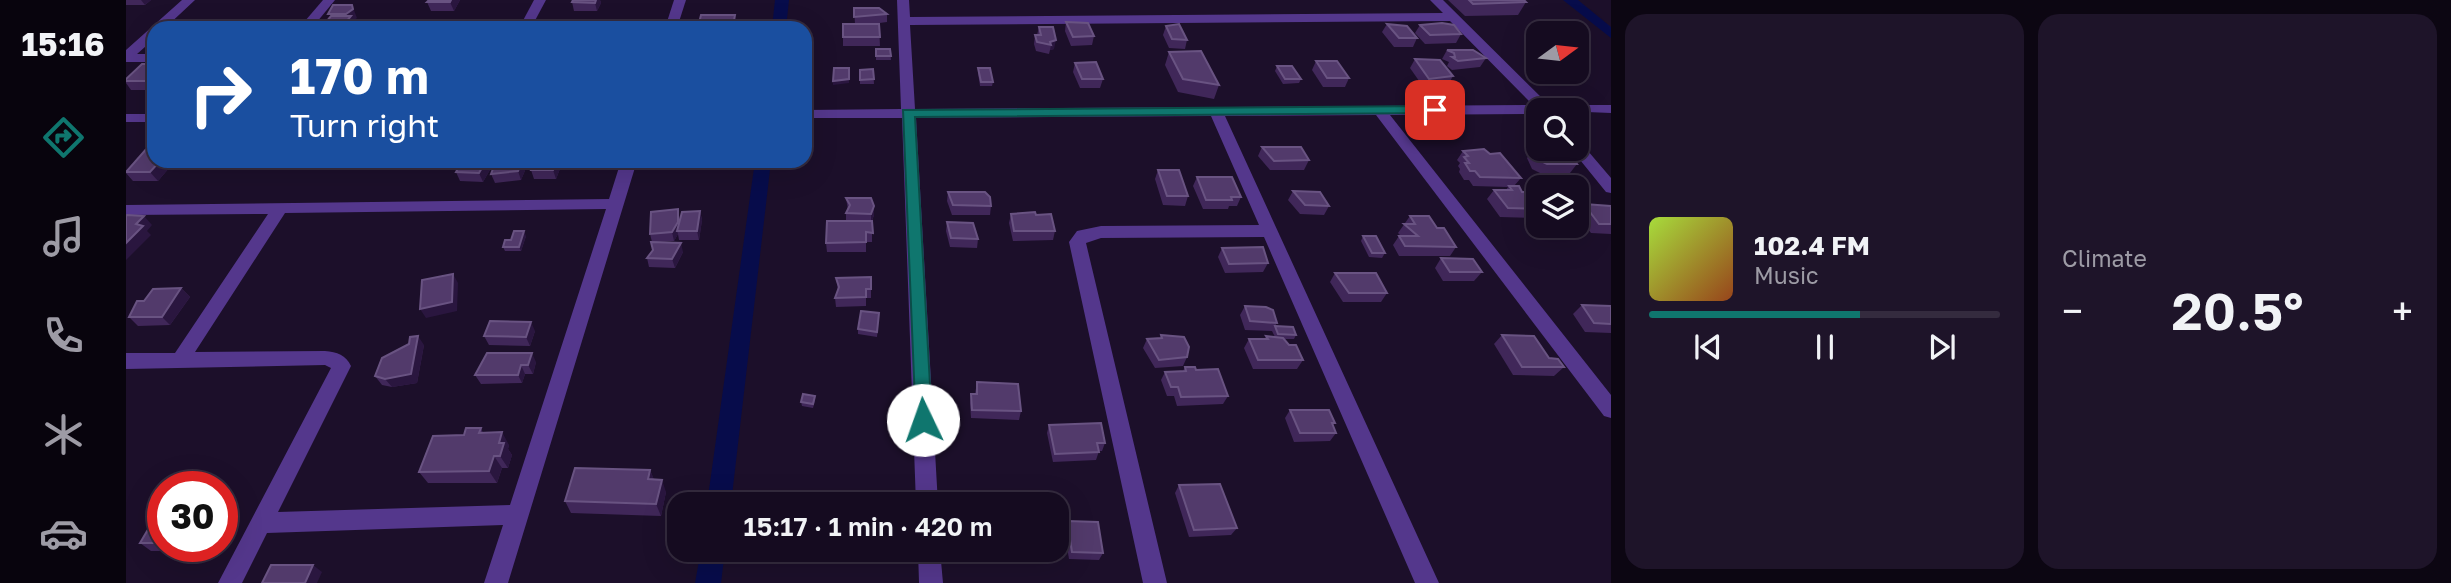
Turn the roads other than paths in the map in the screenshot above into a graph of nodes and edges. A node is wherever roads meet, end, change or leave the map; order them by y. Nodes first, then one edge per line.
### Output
1 (189, 0) edge
2 (329, 0) edge
3 (540, 0) edge
4 (680, 0) edge
5 (903, 0) edge
6 (1436, 0) edge
7 (1453, 17) junction
8 (166, 21) edge
9 (311, 21) edge
10 (528, 21) edge
11 (673, 21) edge
12 (904, 21) junction
13 (147, 38) edge
14 (126, 58) edge
15 (147, 58) edge
16 (1534, 98) edge
17 (1589, 109) edge
18 (1611, 109) edge
19 (1526, 110) edge
20 (1380, 111) junction
21 (1216, 112) junction
22 (908, 113) junction
23 (812, 114) edge
24 (126, 118) edge
25 (147, 118) edge
26 (1589, 161) edge
27 (627, 168) edge
28 (1611, 188) edge
29 (615, 204) junction
30 (280, 208) junction
31 (126, 210) edge
32 (1269, 231) junction
33 (126, 360) edge
34 (180, 360) junction
35 (1611, 410) edge
36 (926, 492) edge
37 (517, 515) junction
38 (261, 523) junction
39 (930, 562) edge
40 (230, 583) edge
41 (496, 583) edge
42 (931, 583) edge
43 (1155, 583) edge
44 (1427, 583) edge

1 - 8 street
2 - 9 street
3 - 10 street
4 - 11 street
5 - 12 street
6 - 7 street
7 - 12 street
7 - 16 street
12 - 22 street
13 - 14 street
14 - 15 street
17 - 18 street
19 - 20 street
20 - 21 street
20 - 35 street
21 - 22 street
21 - 32 street
22 - 23 street
22 - 36 street
24 - 25 street
26 - 28 street
27 - 29 street
29 - 30 street
29 - 37 street
30 - 31 street
30 - 34 street
32 - 43 street
32 - 44 street
33 - 34 street
34 - 38 street
37 - 38 street
37 - 41 street
38 - 40 street
39 - 42 street

